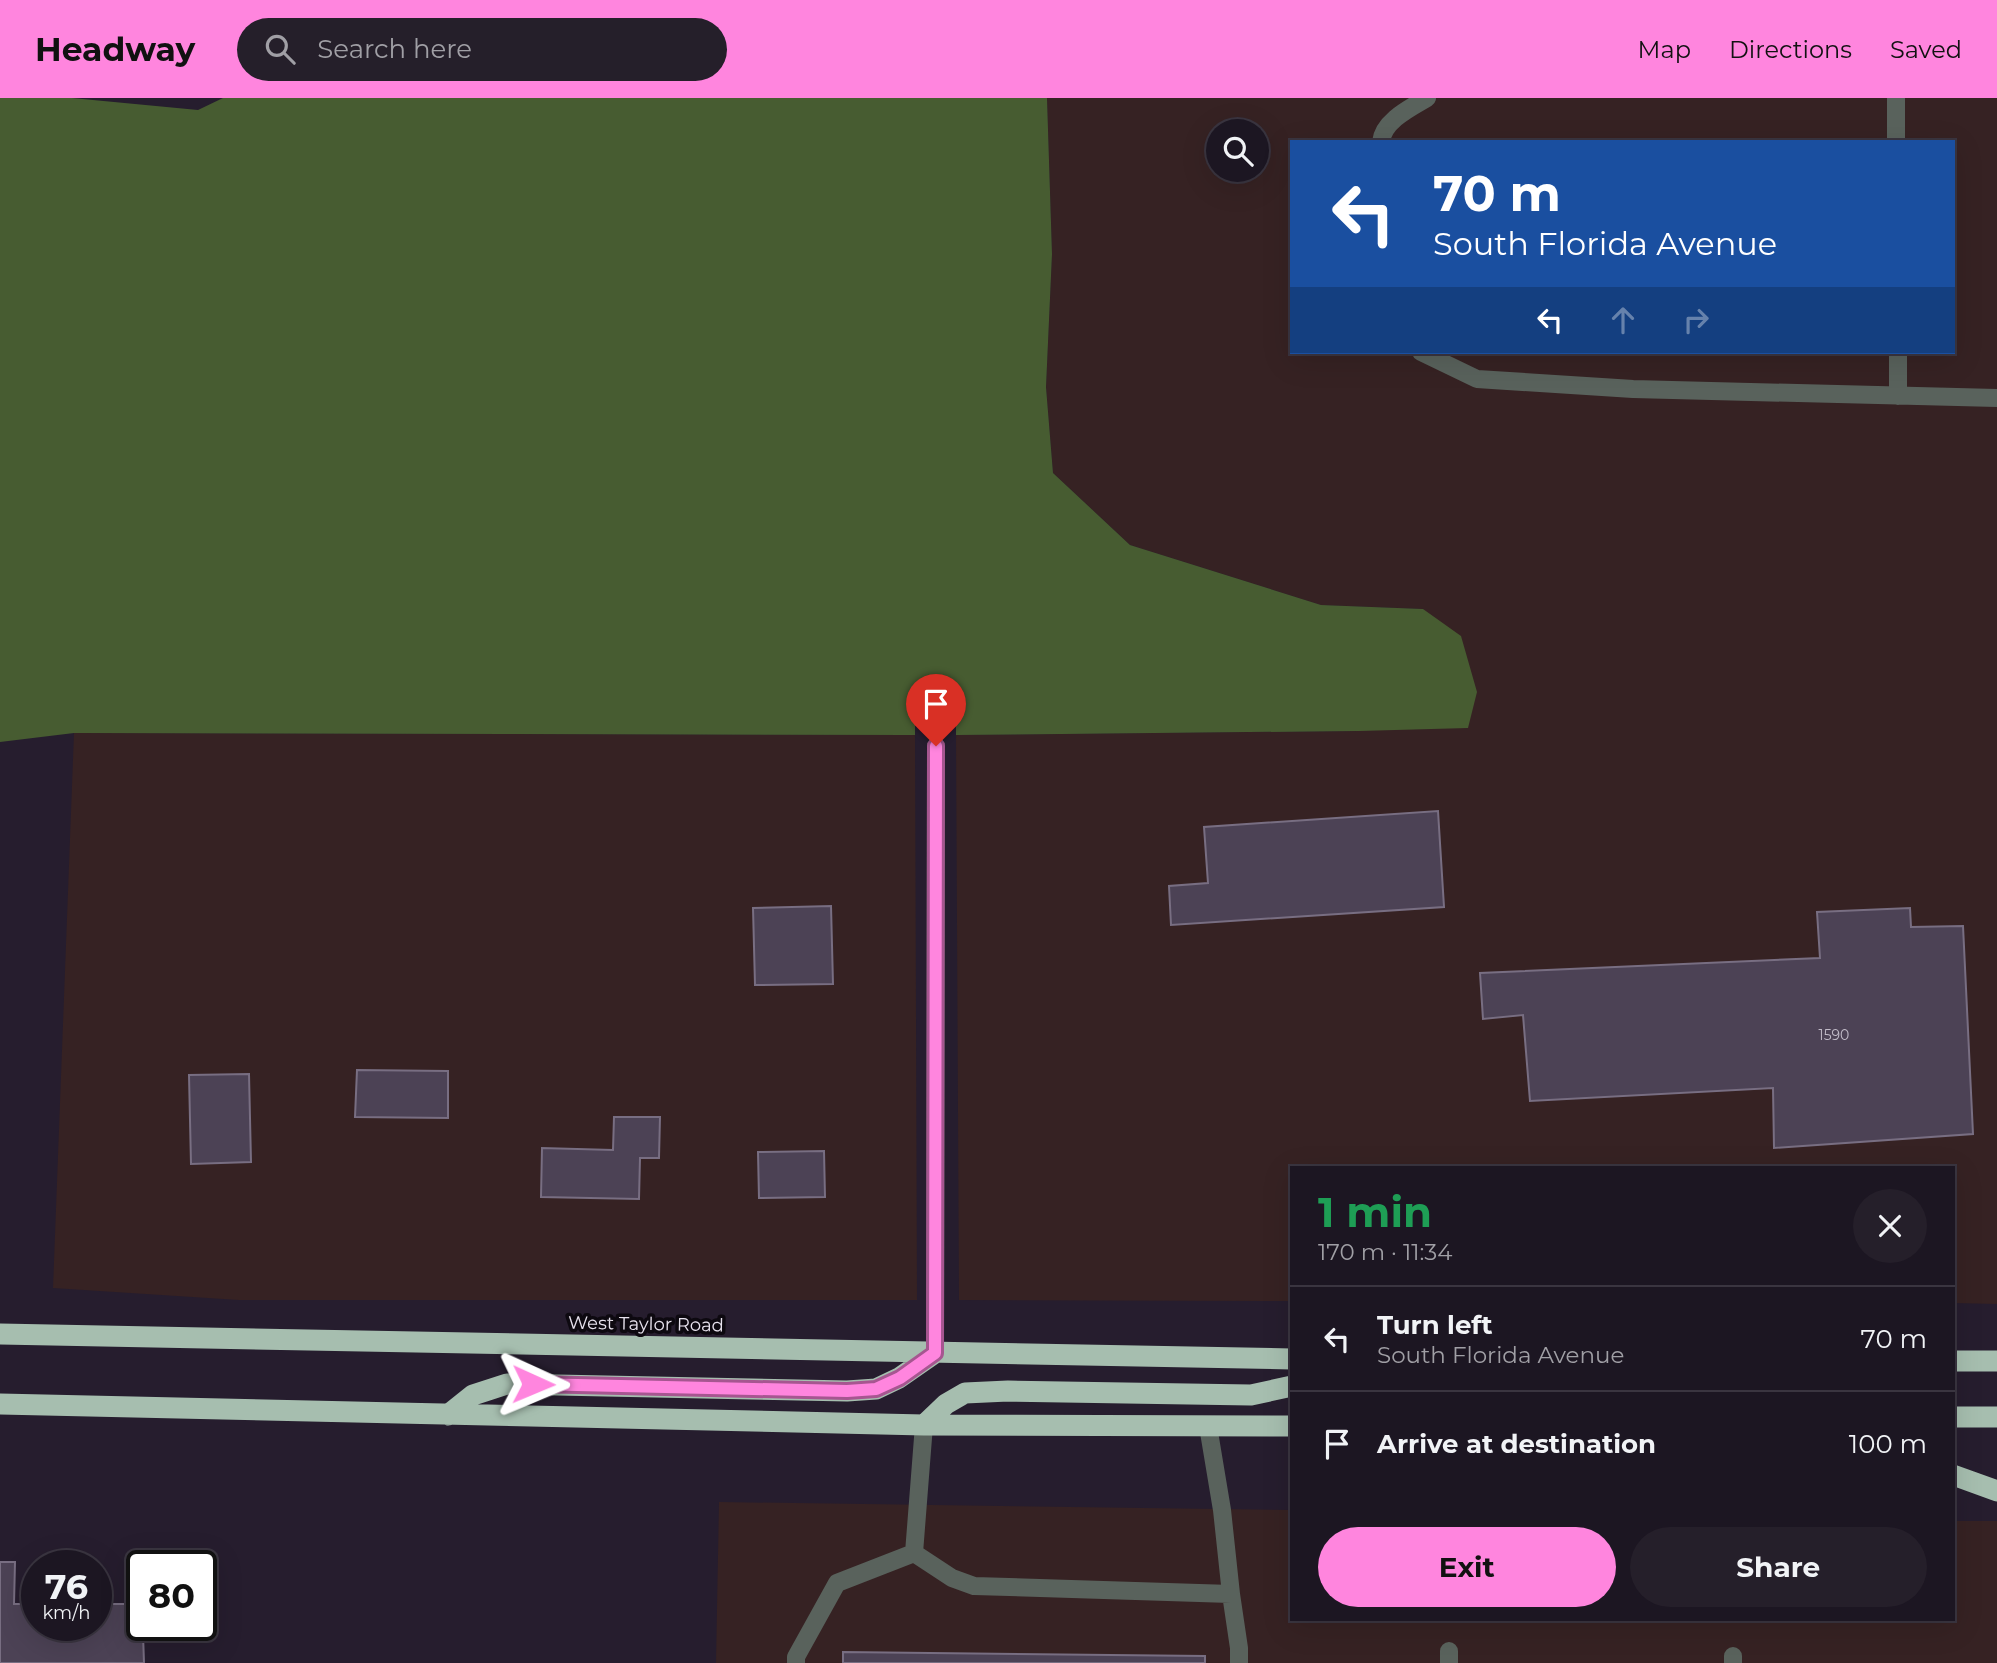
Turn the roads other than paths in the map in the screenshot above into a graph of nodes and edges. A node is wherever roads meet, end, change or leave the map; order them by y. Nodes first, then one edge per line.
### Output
1 (1427, 98) edge
2 (1896, 98) edge
3 (1381, 140) edge
4 (1896, 140) edge
5 (1425, 354) edge
6 (1898, 354) edge
7 (1898, 396) junction
8 (1997, 398) edge
9 (936, 746) dead end
10 (0, 1334) edge
11 (935, 1353) junction
12 (1290, 1359) edge
13 (1955, 1361) edge
14 (1997, 1361) edge
15 (1290, 1386) edge
16 (0, 1405) edge
17 (448, 1415) junction
18 (1955, 1417) edge
19 (1997, 1417) edge
20 (924, 1425) junction
21 (1208, 1426) junction
22 (1290, 1426) edge
23 (1955, 1476) edge
24 (1997, 1491) edge
25 (914, 1553) junction
26 (1231, 1594) junction
27 (796, 1663) edge
28 (1239, 1663) edge

1 - 3 street
2 - 4 street
5 - 7 street
6 - 7 street
7 - 8 street
9 - 11 street
10 - 11 highway, West Taylor Road
11 - 12 highway, West Taylor Road
11 - 17 highway
13 - 14 highway
15 - 20 highway
16 - 17 highway
17 - 20 highway
18 - 19 highway
20 - 21 highway
20 - 25 street
21 - 22 highway
21 - 26 street
23 - 24 highway
25 - 26 street
25 - 27 street
26 - 28 street

